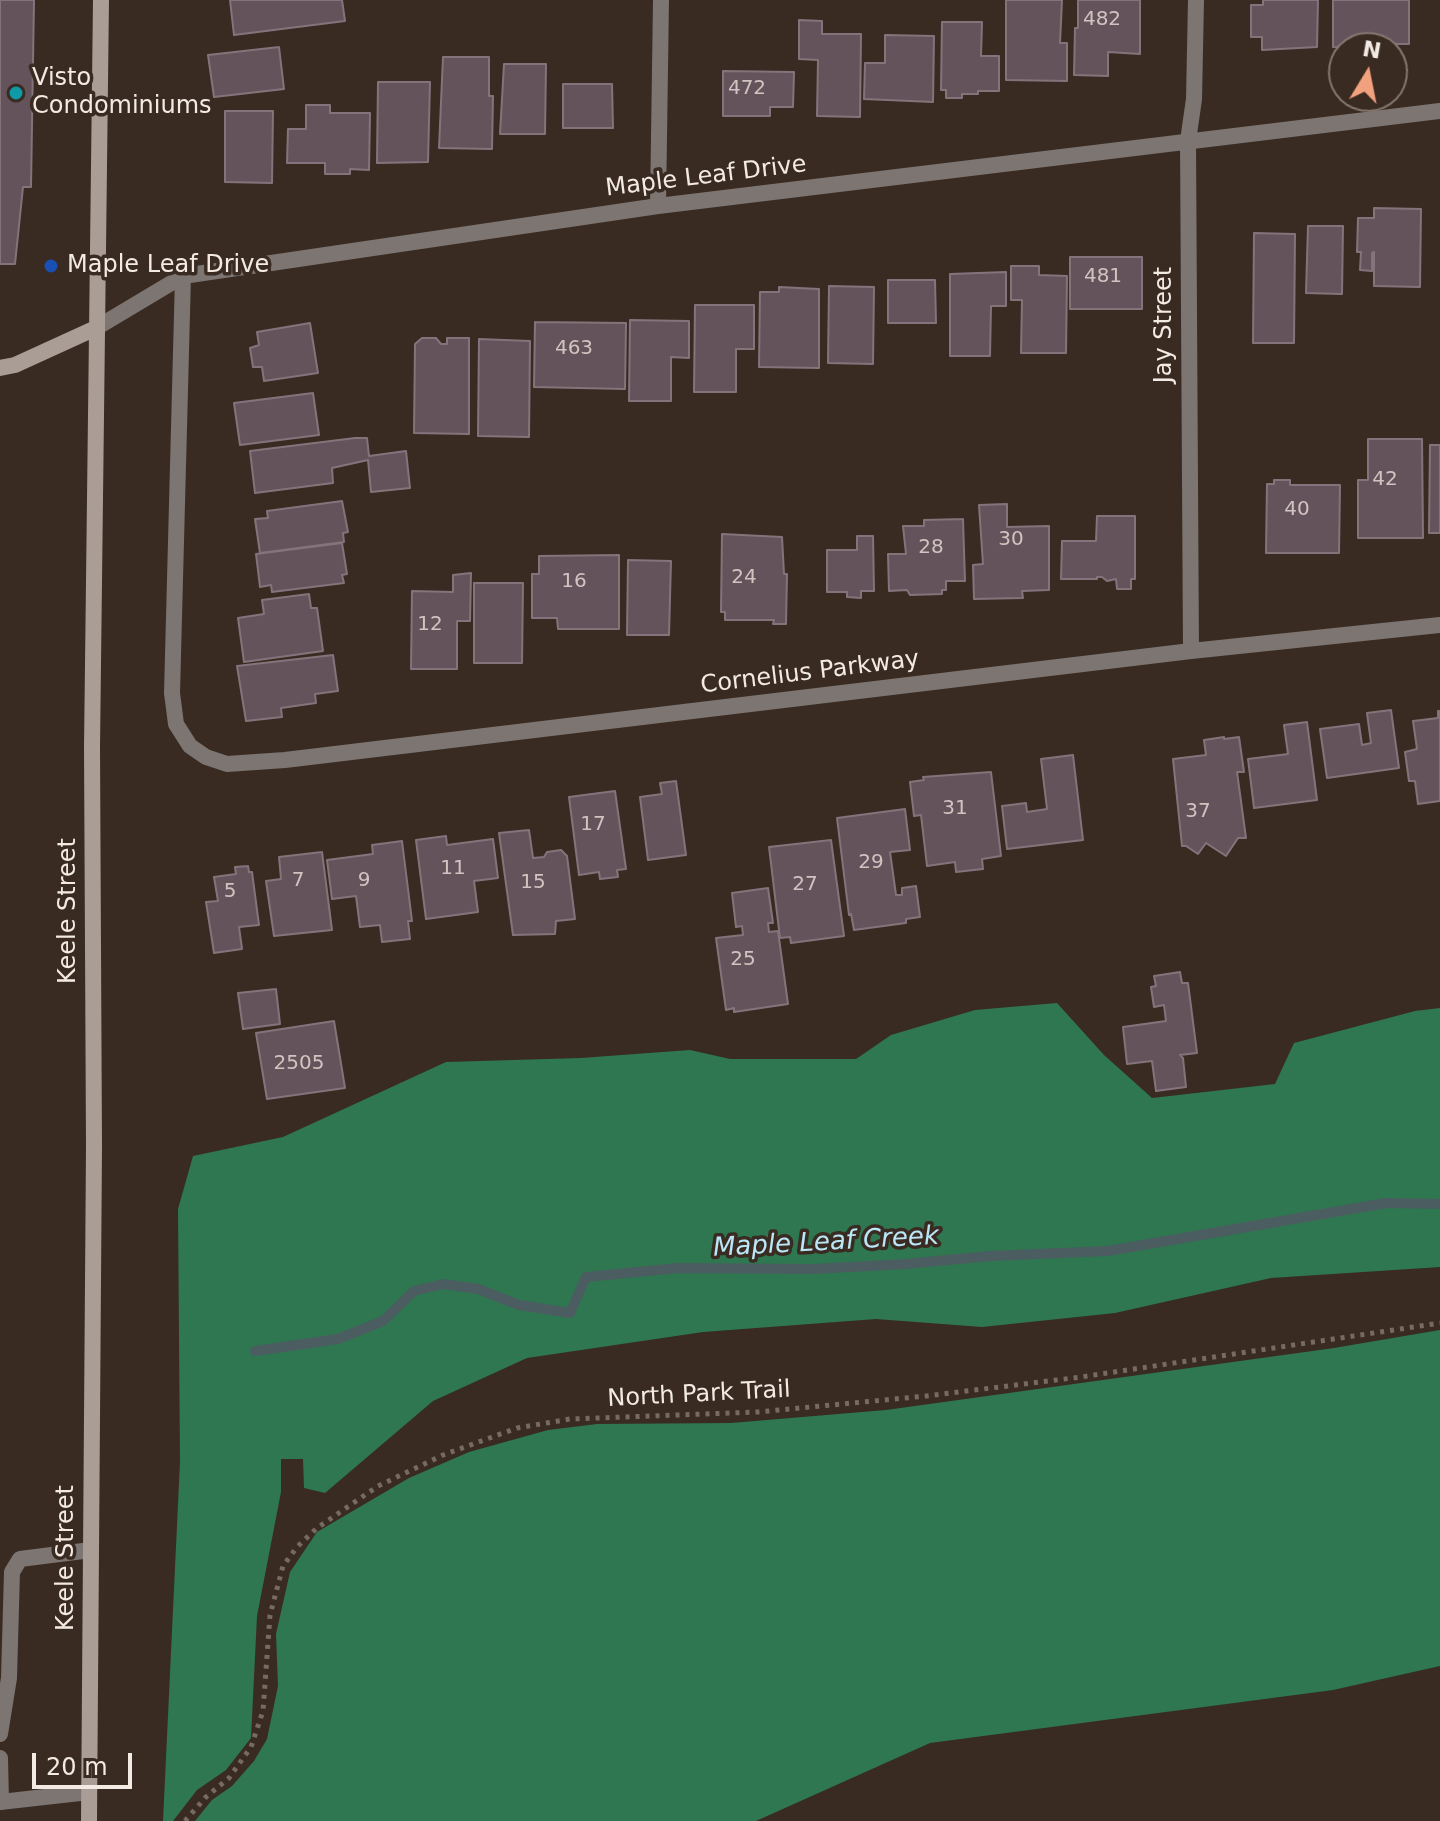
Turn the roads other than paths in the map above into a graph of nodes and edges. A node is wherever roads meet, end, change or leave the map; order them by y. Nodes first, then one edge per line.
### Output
1 (101, 0) edge
2 (661, 0) edge
3 (1196, 0) edge
4 (1440, 111) edge
5 (1188, 141) junction
6 (658, 206) junction
7 (183, 276) junction
8 (96, 328) junction
9 (0, 368) edge
10 (1440, 625) edge
11 (1191, 651) junction
12 (91, 1550) junction
13 (0, 1734) edge
14 (0, 1758) edge
15 (89, 1792) junction
16 (1, 1802) edge
17 (89, 1821) edge

1 - 8 main road, Keele Street
2 - 6 street
3 - 5 street, Jay Street
4 - 5 street, Maple Leaf Drive
5 - 6 street, Maple Leaf Drive
5 - 11 street, Jay Street
6 - 7 street, Maple Leaf Drive
7 - 8 street, Maple Leaf Drive
7 - 11 street, Cornelius Parkway
8 - 9 main road, Maple Leaf Drive
8 - 12 main road, Keele Street
10 - 11 street, Cornelius Parkway
12 - 13 street
12 - 15 main road, Keele Street
14 - 16 street
15 - 16 street
15 - 17 main road, Keele Street

